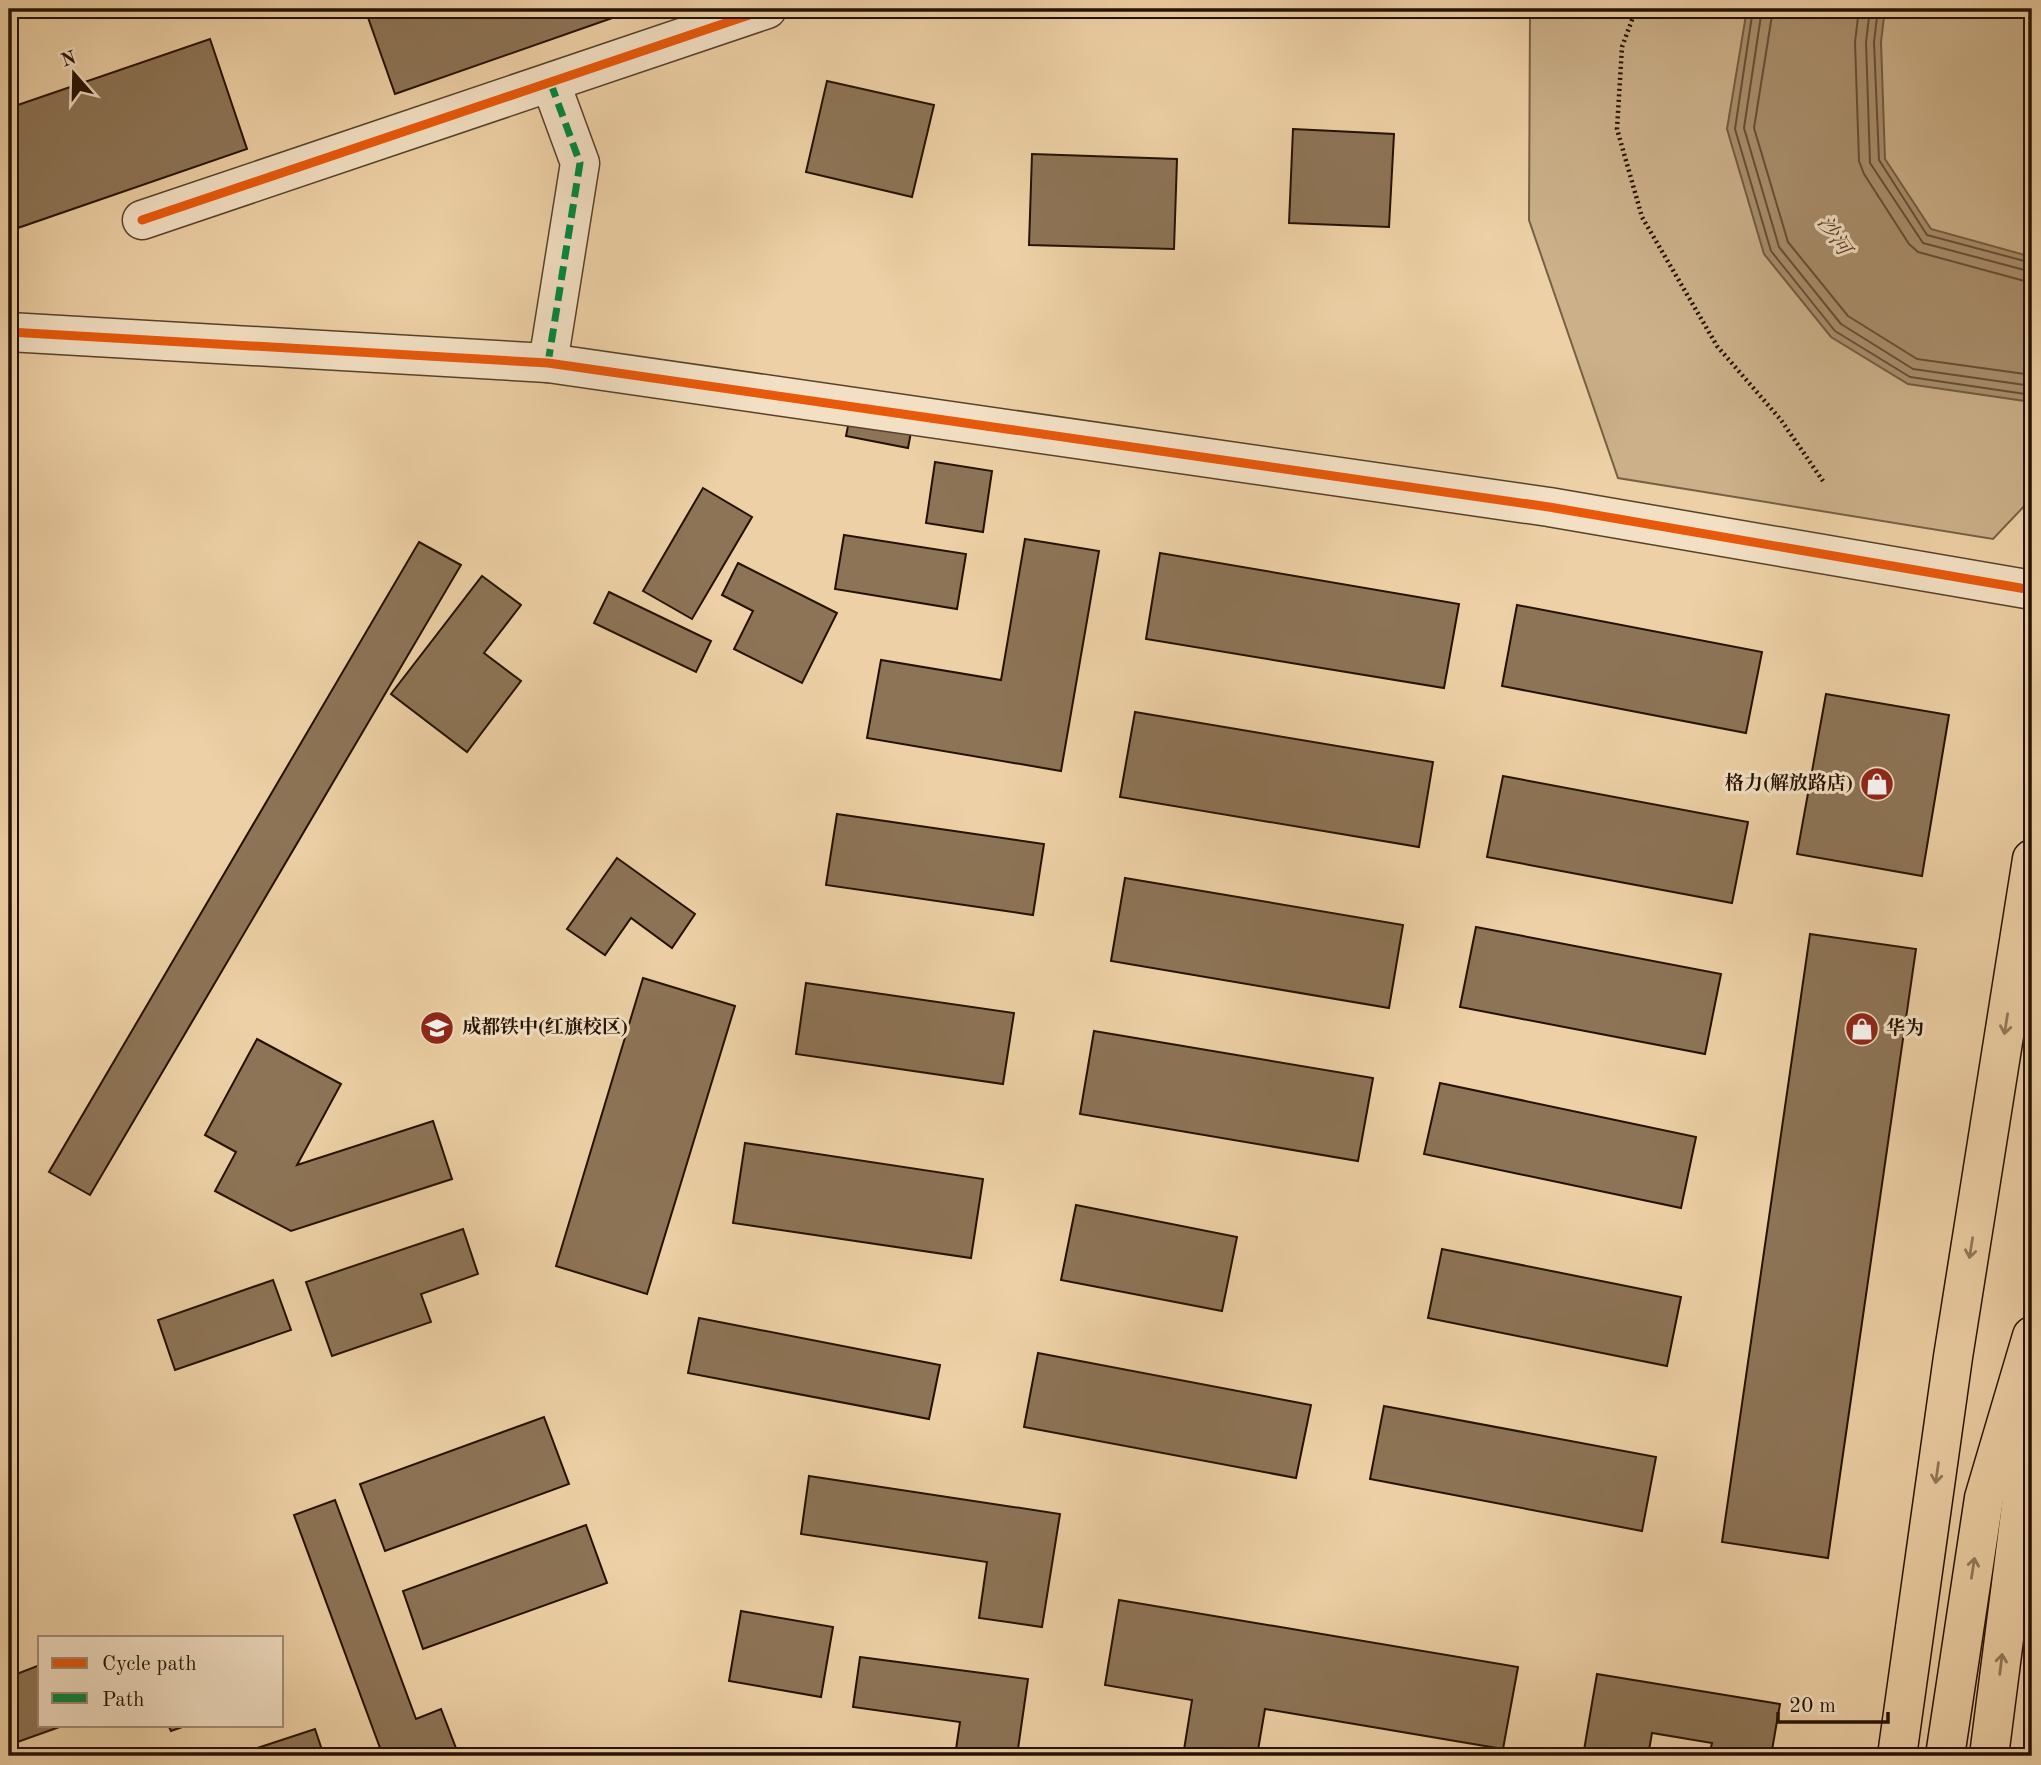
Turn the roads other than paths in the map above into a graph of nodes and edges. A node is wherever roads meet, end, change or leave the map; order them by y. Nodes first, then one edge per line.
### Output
1 (767, 9) edge
2 (551, 84) junction
3 (142, 220) dead end
4 (9, 332) edge
5 (548, 363) junction
6 (2032, 590) edge
7 (2032, 859) edge
8 (2032, 1336) edge
9 (2032, 1420) edge
10 (1896, 1756) edge
11 (1945, 1756) edge
12 (1989, 1756) edge

1 - 2 street
2 - 3 street
2 - 5 street
4 - 5 street
5 - 6 street
7 -> 10 main road
11 -> 8 main road
12 -> 9 main road

